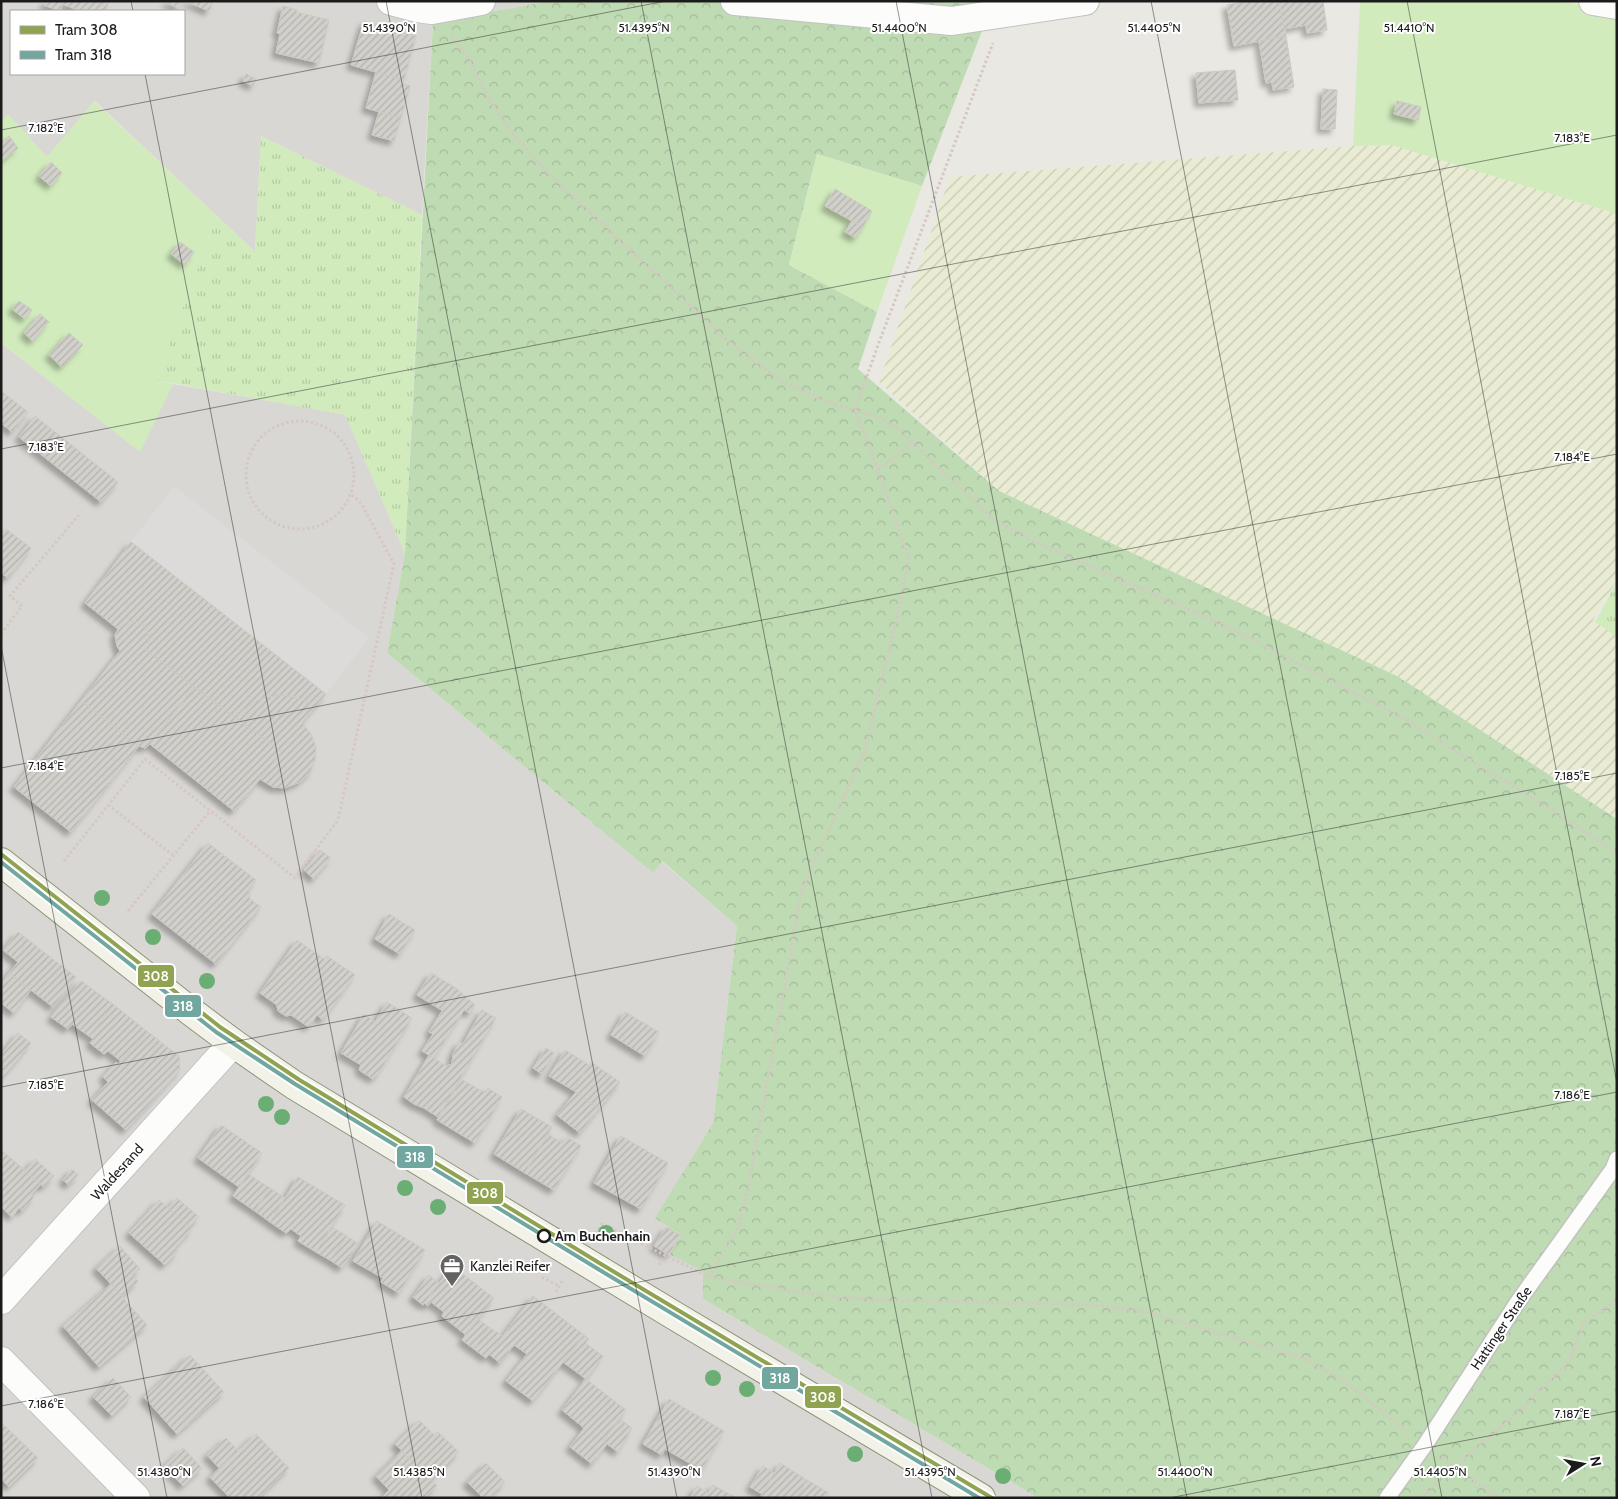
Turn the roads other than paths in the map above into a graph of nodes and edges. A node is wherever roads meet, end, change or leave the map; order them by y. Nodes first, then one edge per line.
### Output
1 (391, 1) edge
2 (481, 1) edge
3 (735, 1) edge
4 (1084, 1) edge
5 (1593, 1) edge
6 (1617, 5) edge
7 (1, 862) edge
8 (233, 1043) junction
9 (1617, 1159) edge
10 (1, 1300) edge
11 (1, 1361) edge
12 (136, 1498) edge
13 (981, 1498) edge
14 (1388, 1498) edge

1 - 2 street
3 - 4 street
5 - 6 street
7 - 8 main road
8 - 10 street, Waldesrand
8 - 13 main road
9 - 14 lane, Hattinger Straße
11 - 12 street

